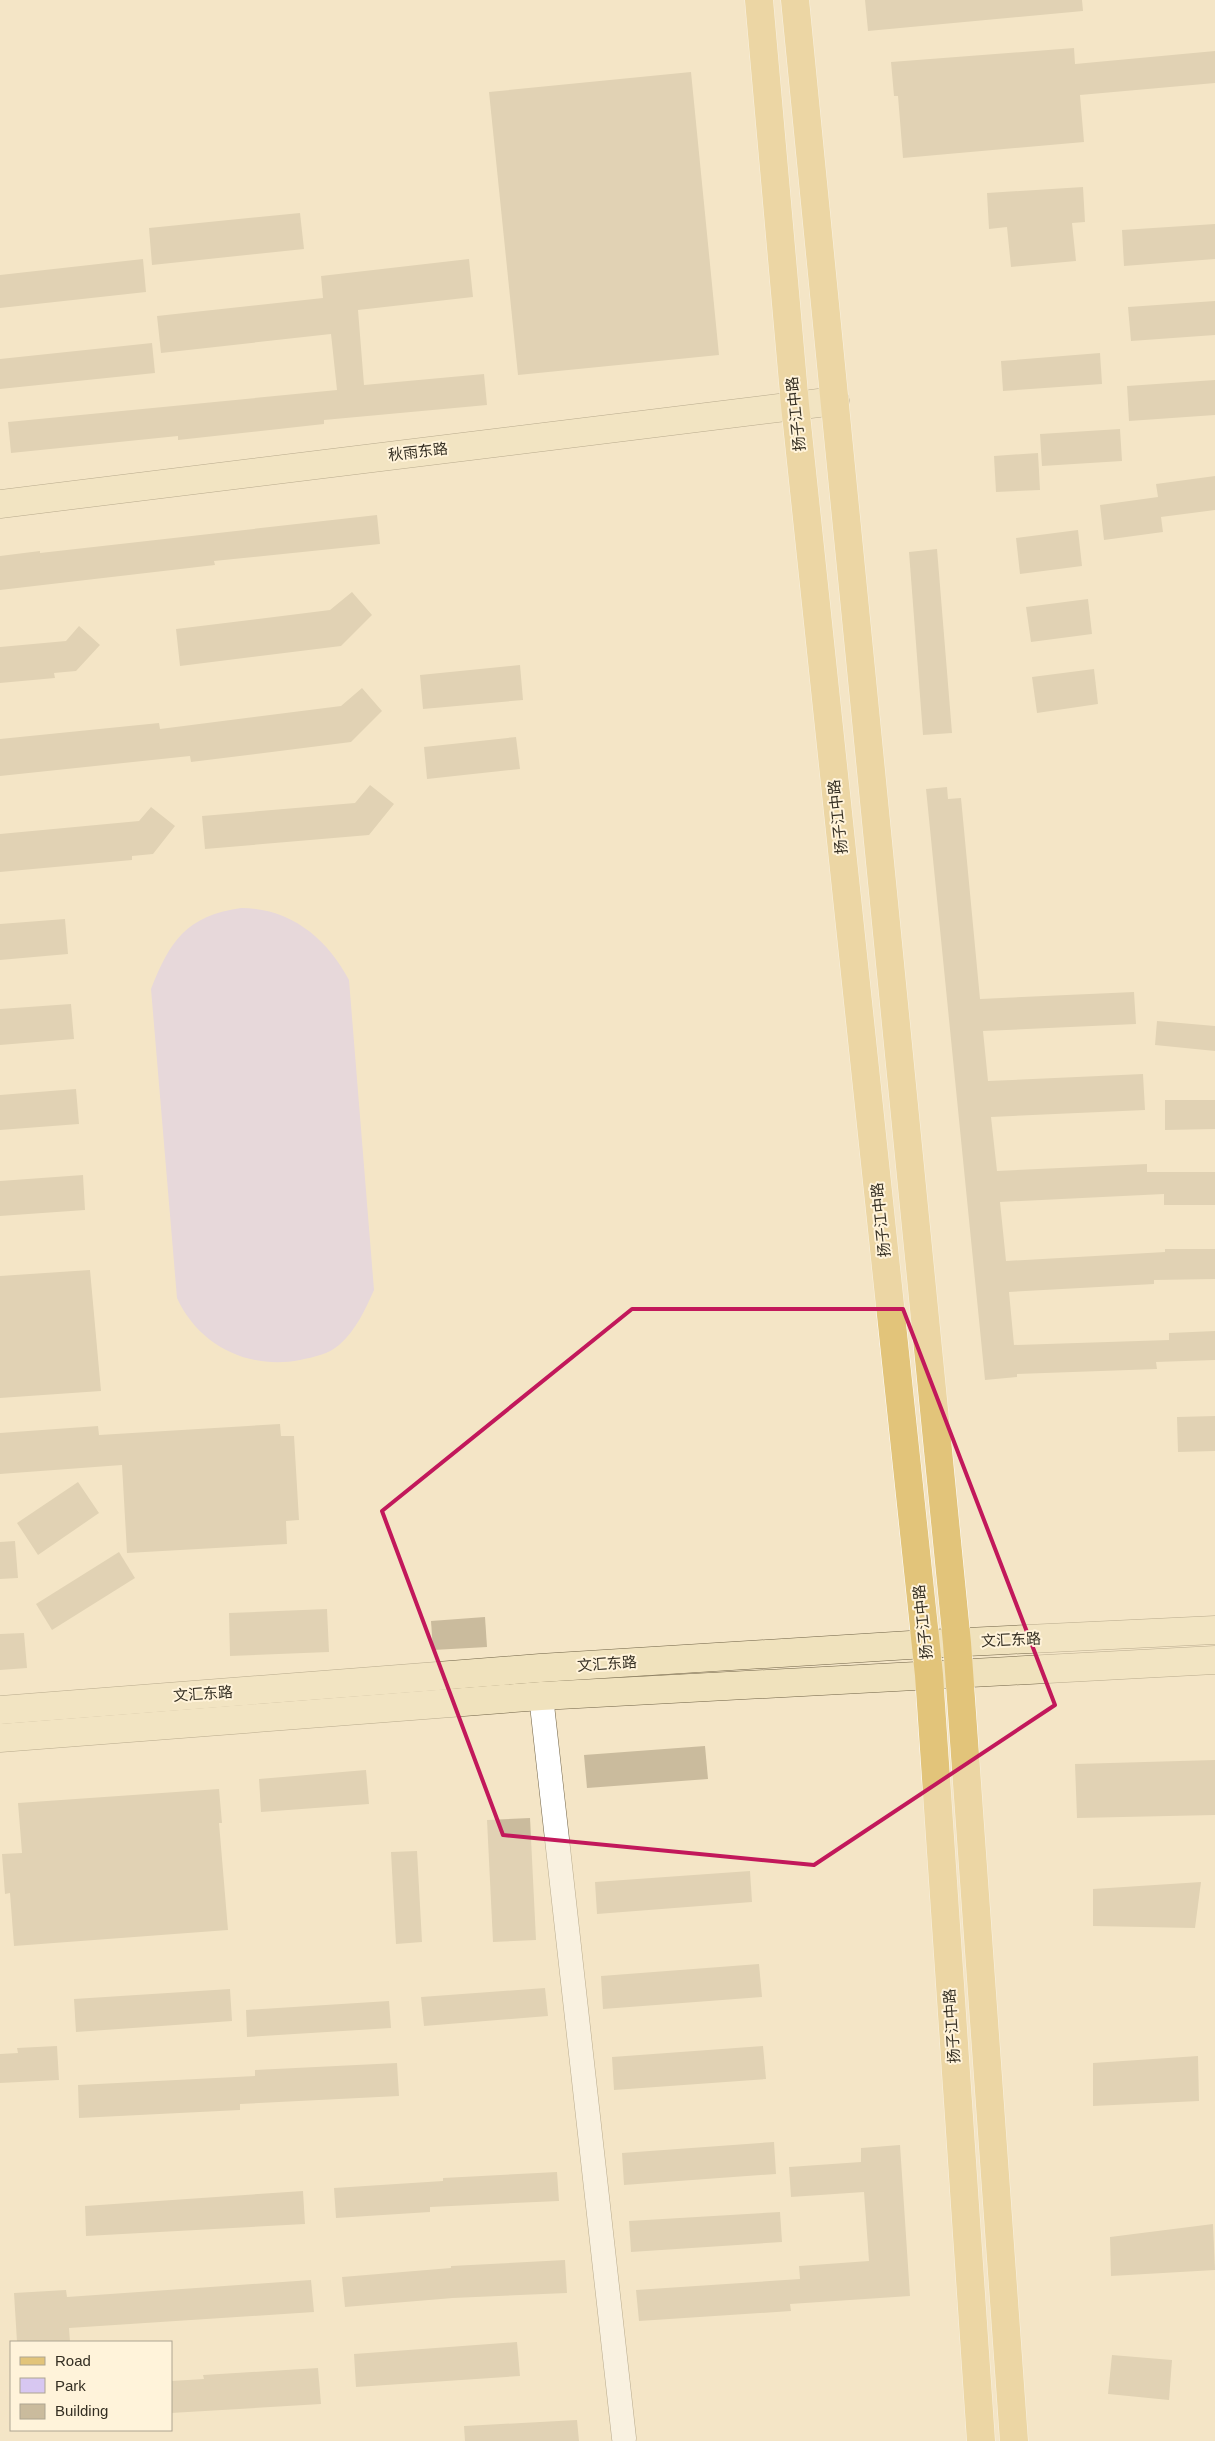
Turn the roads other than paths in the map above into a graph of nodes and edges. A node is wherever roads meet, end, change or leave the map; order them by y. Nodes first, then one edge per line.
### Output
1 (759, 0) edge
2 (795, 0) edge
3 (835, 401) junction
4 (795, 405) junction
5 (0, 504) edge
6 (1215, 1630) edge
7 (957, 1643) junction
8 (926, 1644) junction
9 (1215, 1660) edge
10 (959, 1673) junction
11 (929, 1675) junction
12 (541, 1696) junction
13 (0, 1710) edge
14 (0, 1738) edge
15 (624, 2438) dead end
16 (980, 2441) edge
17 (1014, 2441) edge

1 - 4 main road, 扬子江中路
2 - 3 main road, 扬子江中路
3 - 4 main road, 秋雨东路
3 - 7 main road, 扬子江中路
4 - 5 main road, 秋雨东路
4 - 8 main road, 扬子江中路
6 - 7 main road, 文汇东路
7 - 8 main road, 文汇东路
7 - 10 main road, 扬子江中路
8 - 11 main road, 扬子江中路
8 - 13 main road, 文汇东路
9 - 10 main road, 文汇东路
10 - 11 main road, 文汇东路
10 - 17 main road, 扬子江中路
11 - 12 main road, 文汇东路
11 - 16 main road, 扬子江中路
12 - 14 main road, 文汇东路
12 - 15 street

